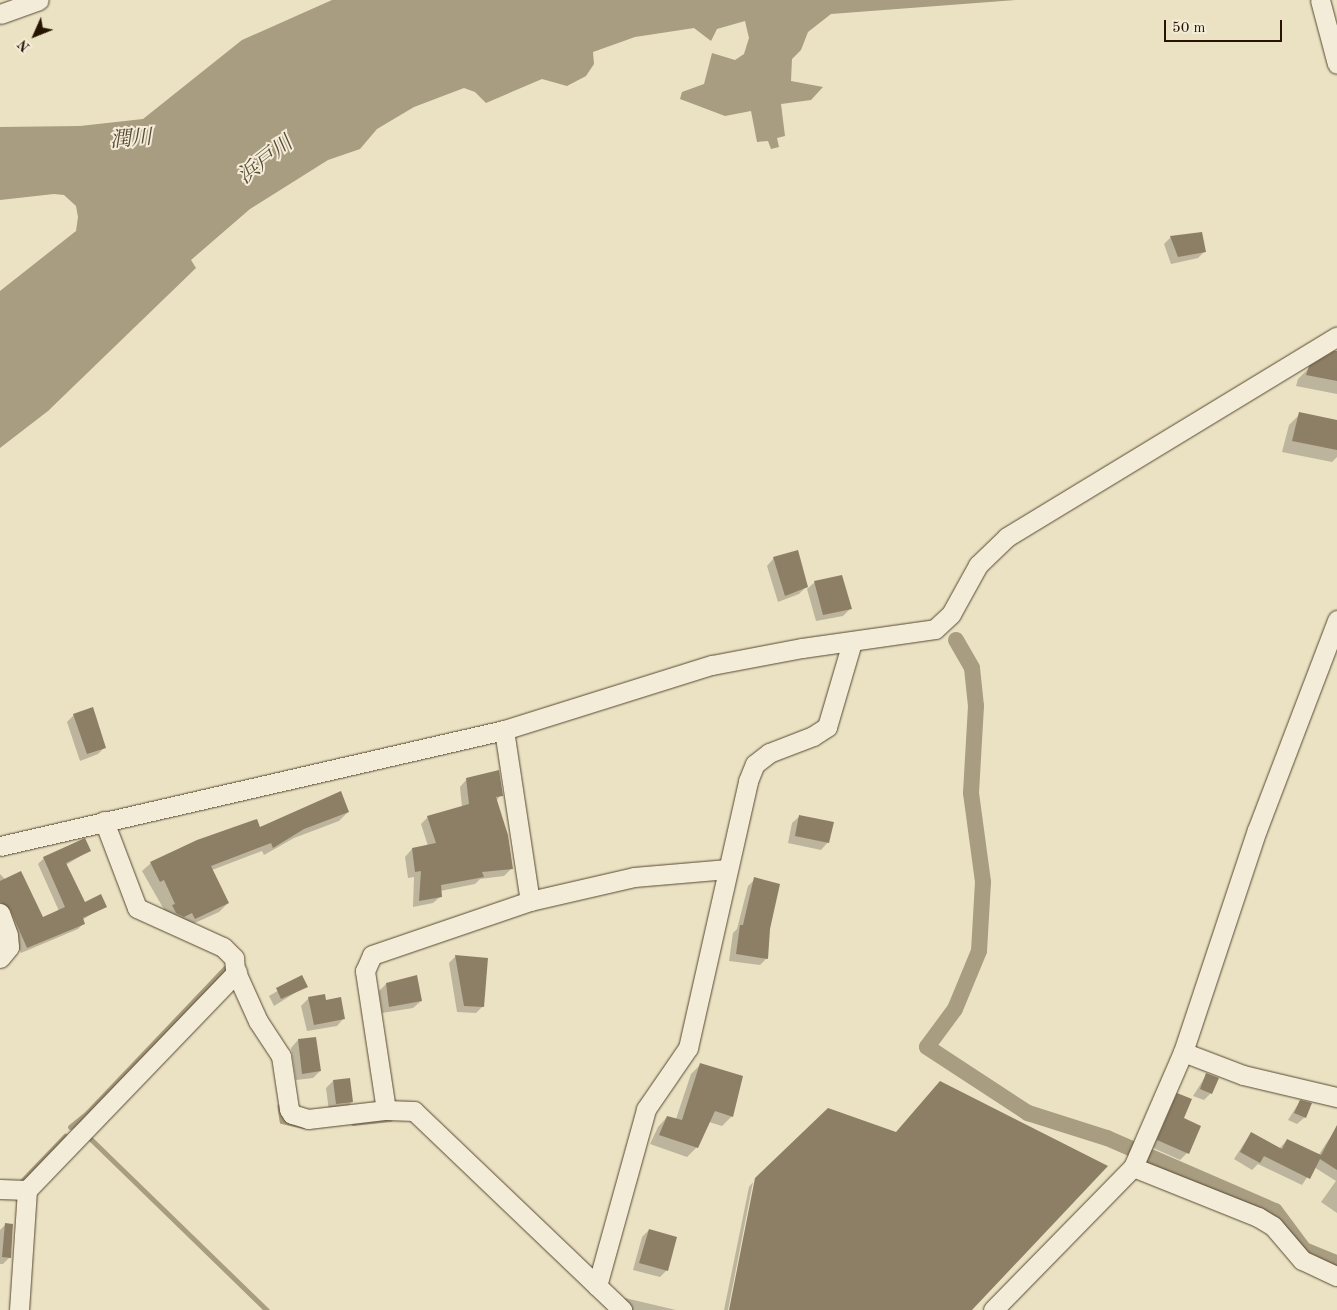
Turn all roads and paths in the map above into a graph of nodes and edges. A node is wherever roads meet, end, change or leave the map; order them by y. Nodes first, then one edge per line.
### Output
1 (39, 0) edge
2 (1320, 0) edge
3 (0, 14) edge
4 (1337, 64) edge
5 (1337, 336) edge
6 (1337, 620) edge
7 (852, 642) junction
8 (504, 730) junction
9 (104, 821) junction
10 (0, 846) edge
11 (728, 869) junction
12 (530, 901) junction
13 (0, 913) edge
14 (0, 958) edge
15 (237, 972) junction
16 (1183, 1052) junction
17 (1337, 1097) edge
18 (386, 1110) junction
19 (1137, 1156) junction
20 (0, 1189) edge
21 (26, 1190) junction
22 (1337, 1276) edge
23 (597, 1286) junction
24 (19, 1310) edge
25 (622, 1310) edge
26 (993, 1310) edge

1 - 3 street
2 - 4 street
5 - 7 street
6 - 16 street
7 - 8 street
7 - 11 street
8 - 9 street
8 - 12 street
9 - 10 street
9 - 15 street
11 - 12 street
11 - 23 street
12 - 18 street
13 - 14 street
15 - 18 street
15 - 21 street
16 - 17 street
16 - 19 street
18 - 23 street
19 - 22 street
19 - 26 street
20 - 21 street
21 - 24 street
23 - 25 street

